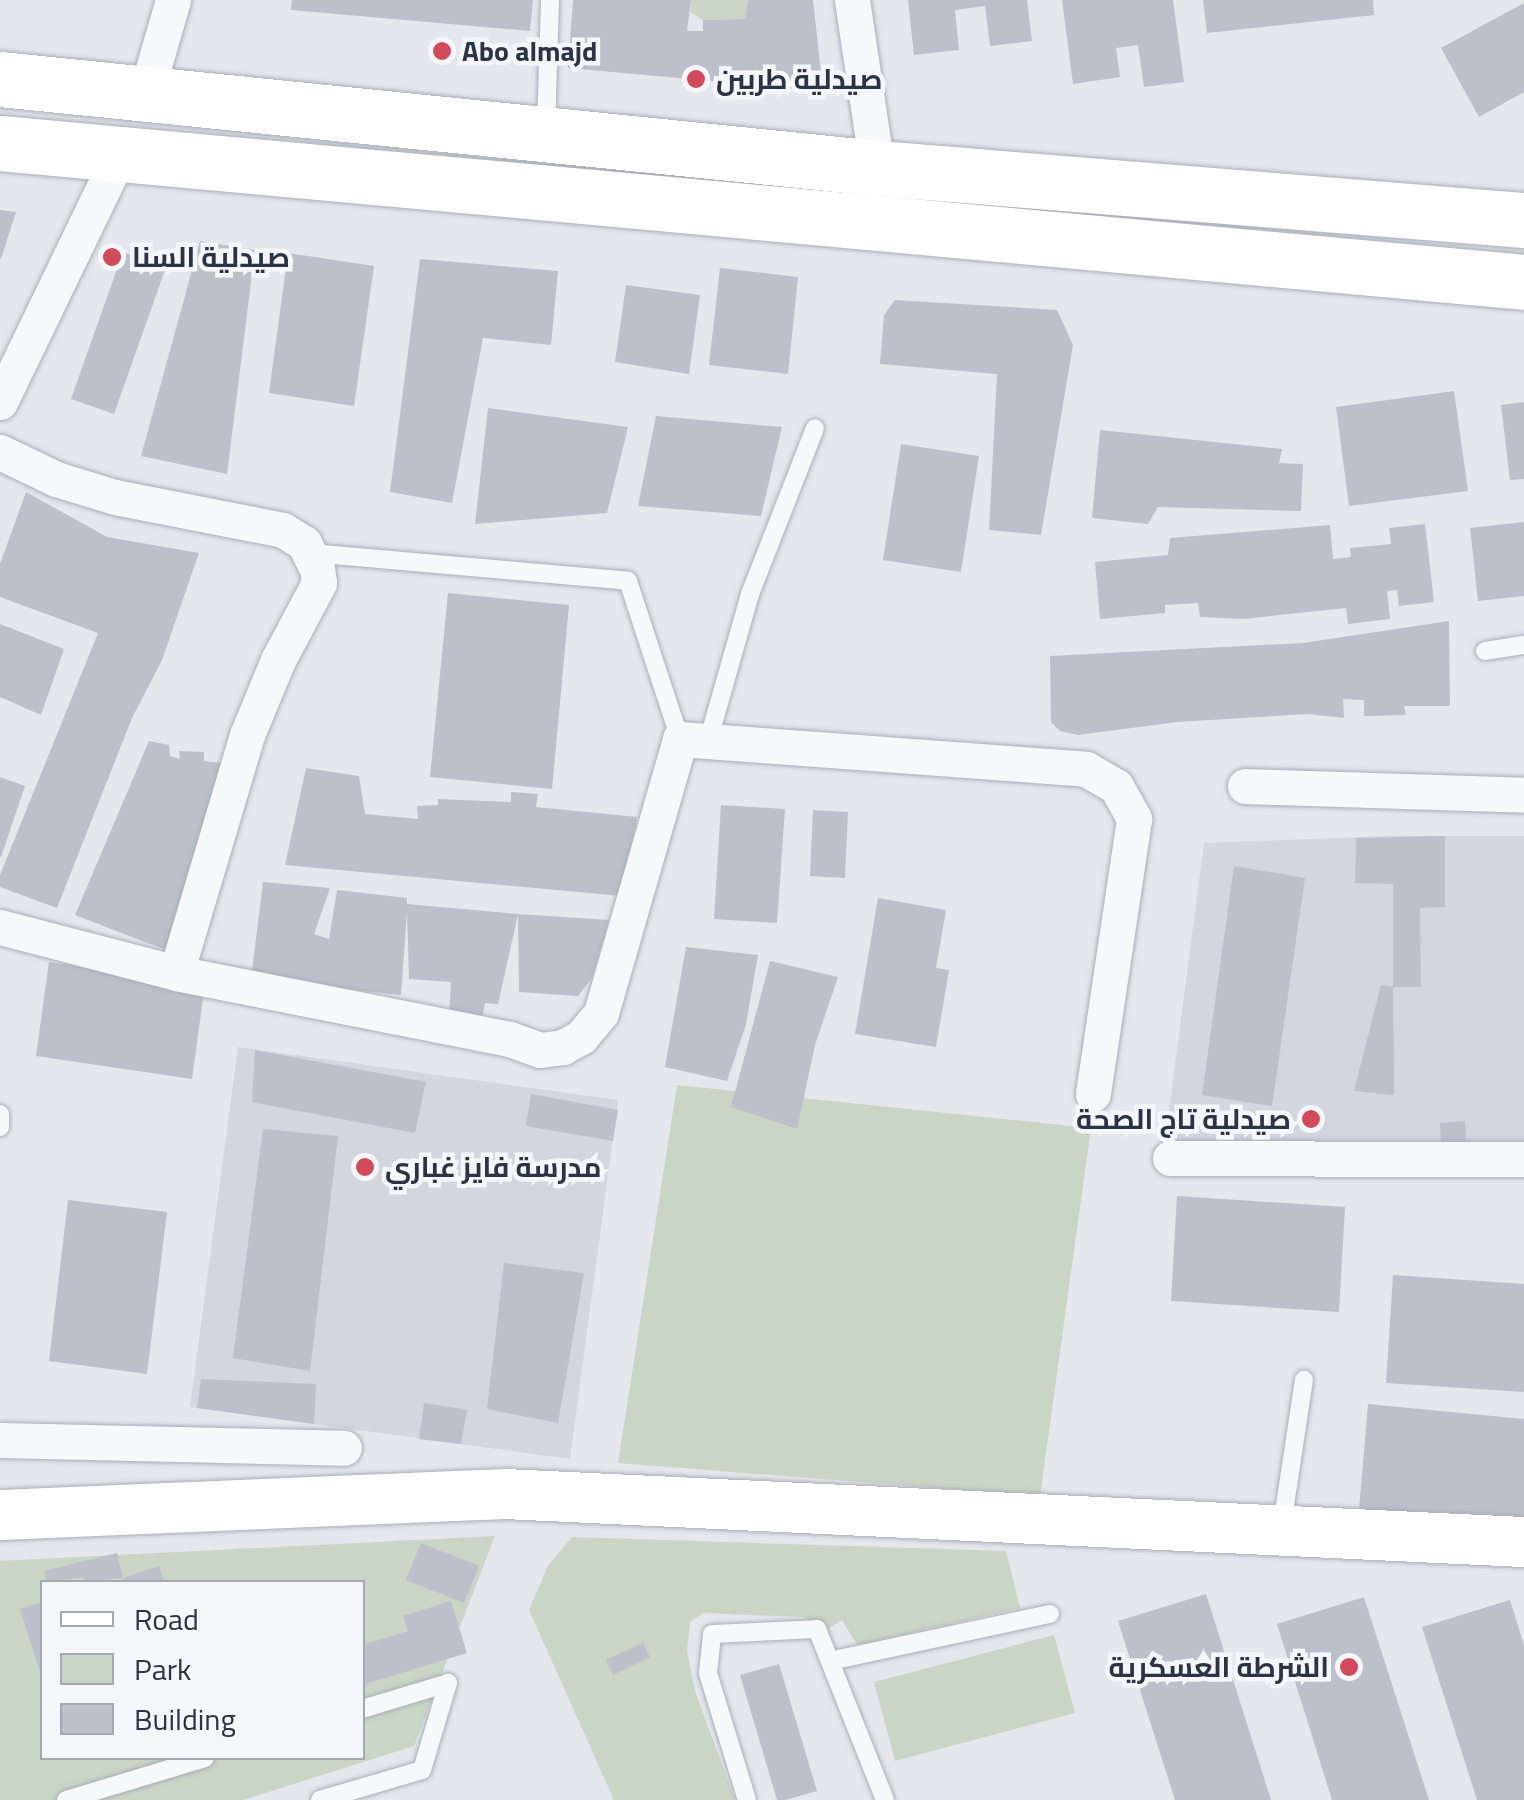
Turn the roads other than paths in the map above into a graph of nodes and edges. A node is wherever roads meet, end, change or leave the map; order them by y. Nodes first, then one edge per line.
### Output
1 (173, 0) edge
2 (550, 0) edge
3 (852, 0) edge
4 (0, 79) edge
5 (146, 93) junction
6 (546, 134) junction
7 (0, 143) edge
8 (119, 156) junction
9 (877, 168) junction
10 (1422, 213) junction
11 (1524, 220) edge
12 (1418, 274) junction
13 (1524, 282) edge
14 (0, 402) edge
15 (815, 428) dead end
16 (0, 452) edge
17 (311, 552) junction
18 (1524, 644) edge
19 (1485, 651) dead end
20 (694, 739) junction
21 (1244, 786) dead end
22 (1524, 796) edge
23 (0, 927) edge
24 (176, 973) junction
25 (1093, 1094) dead end
26 (0, 1114) edge
27 (0, 1127) edge
28 (1170, 1158) dead end
29 (1524, 1159) edge
30 (1304, 1380) dead end
31 (0, 1440) edge
32 (344, 1448) dead end
33 (0, 1515) edge
34 (1282, 1531) junction
35 (1524, 1542) edge
36 (1050, 1614) dead end
37 (830, 1661) junction
38 (365, 1709) edge
39 (198, 1760) edge
40 (66, 1800) edge
41 (320, 1800) edge
42 (747, 1800) edge
43 (886, 1800) edge

1 - 5 street
2 - 6 lane
3 - 9 street
4 - 5 main road
5 - 6 main road
5 - 8 main road
6 - 9 main road
7 - 8 main road
8 - 12 main road
8 - 14 street
9 - 10 main road
10 - 11 main road
10 - 12 main road
12 - 13 main road
15 - 20 lane
16 - 17 street
17 - 20 lane
17 - 24 street
18 - 19 lane
20 - 24 street
20 - 25 street
21 - 22 street
23 - 24 street
26 - 27 lane
28 - 29 street
30 - 34 lane
31 - 32 street
33 - 34 main road
34 - 35 main road
36 - 37 lane
37 - 42 lane
37 - 43 lane
38 - 41 lane
39 - 40 lane

